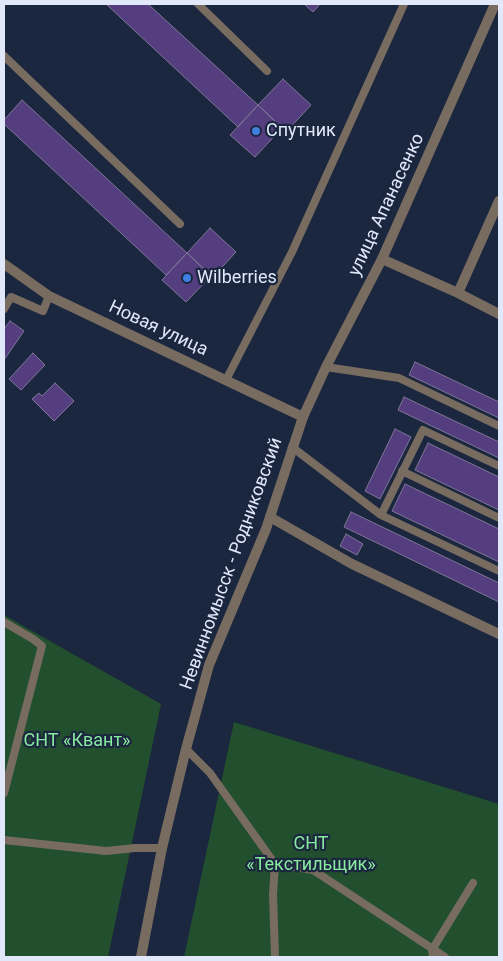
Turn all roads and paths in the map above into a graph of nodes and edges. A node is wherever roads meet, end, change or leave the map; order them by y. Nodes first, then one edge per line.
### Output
1 (198, 4) edge
2 (404, 4) edge
3 (495, 4) edge
4 (4, 56) edge
5 (267, 71) dead end
6 (499, 201) edge
7 (180, 224) dead end
8 (382, 259) junction
9 (4, 264) edge
10 (458, 293) junction
11 (49, 296) junction
12 (4, 309) edge
13 (499, 314) edge
14 (326, 367) junction
15 (226, 380) junction
16 (303, 416) junction
17 (499, 426) edge
18 (292, 447) junction
19 (499, 466) edge
20 (402, 471) junction
21 (381, 515) junction
22 (270, 517) junction
23 (499, 518) edge
24 (499, 572) edge
25 (4, 622) edge
26 (499, 634) edge
27 (186, 749) junction
28 (4, 793) edge
29 (4, 840) edge
30 (162, 848) junction
31 (275, 864) junction
32 (473, 883) dead end
33 (432, 954) edge
34 (141, 957) edge
35 (275, 957) edge
36 (445, 957) edge

1 - 5 lane
2 - 15 lane
3 - 8 street, улица Апанасенко
4 - 7 lane
6 - 10 street
8 - 10 street
8 - 14 street, улица Апанасенко
9 - 11 street, Новая улица
10 - 13 street
11 - 12 lane
11 - 15 street, Новая улица
14 - 16 street, улица Апанасенко
14 - 17 lane
15 - 16 street, Новая улица
16 - 18 street, Невинномысск - Родниковский
18 - 21 lane
18 - 22 street, Невинномысск - Родниковский
19 - 20 lane
20 - 21 lane
20 - 23 lane
21 - 24 lane
22 - 26 street
22 - 27 street, Невинномысск - Родниковский
25 - 28 lane
27 - 30 street, Невинномысск - Родниковский
27 - 31 lane
29 - 30 lane
30 - 34 street, Невинномысск - Родниковский
31 - 33 lane
31 - 35 lane
32 - 33 lane
33 - 36 lane

